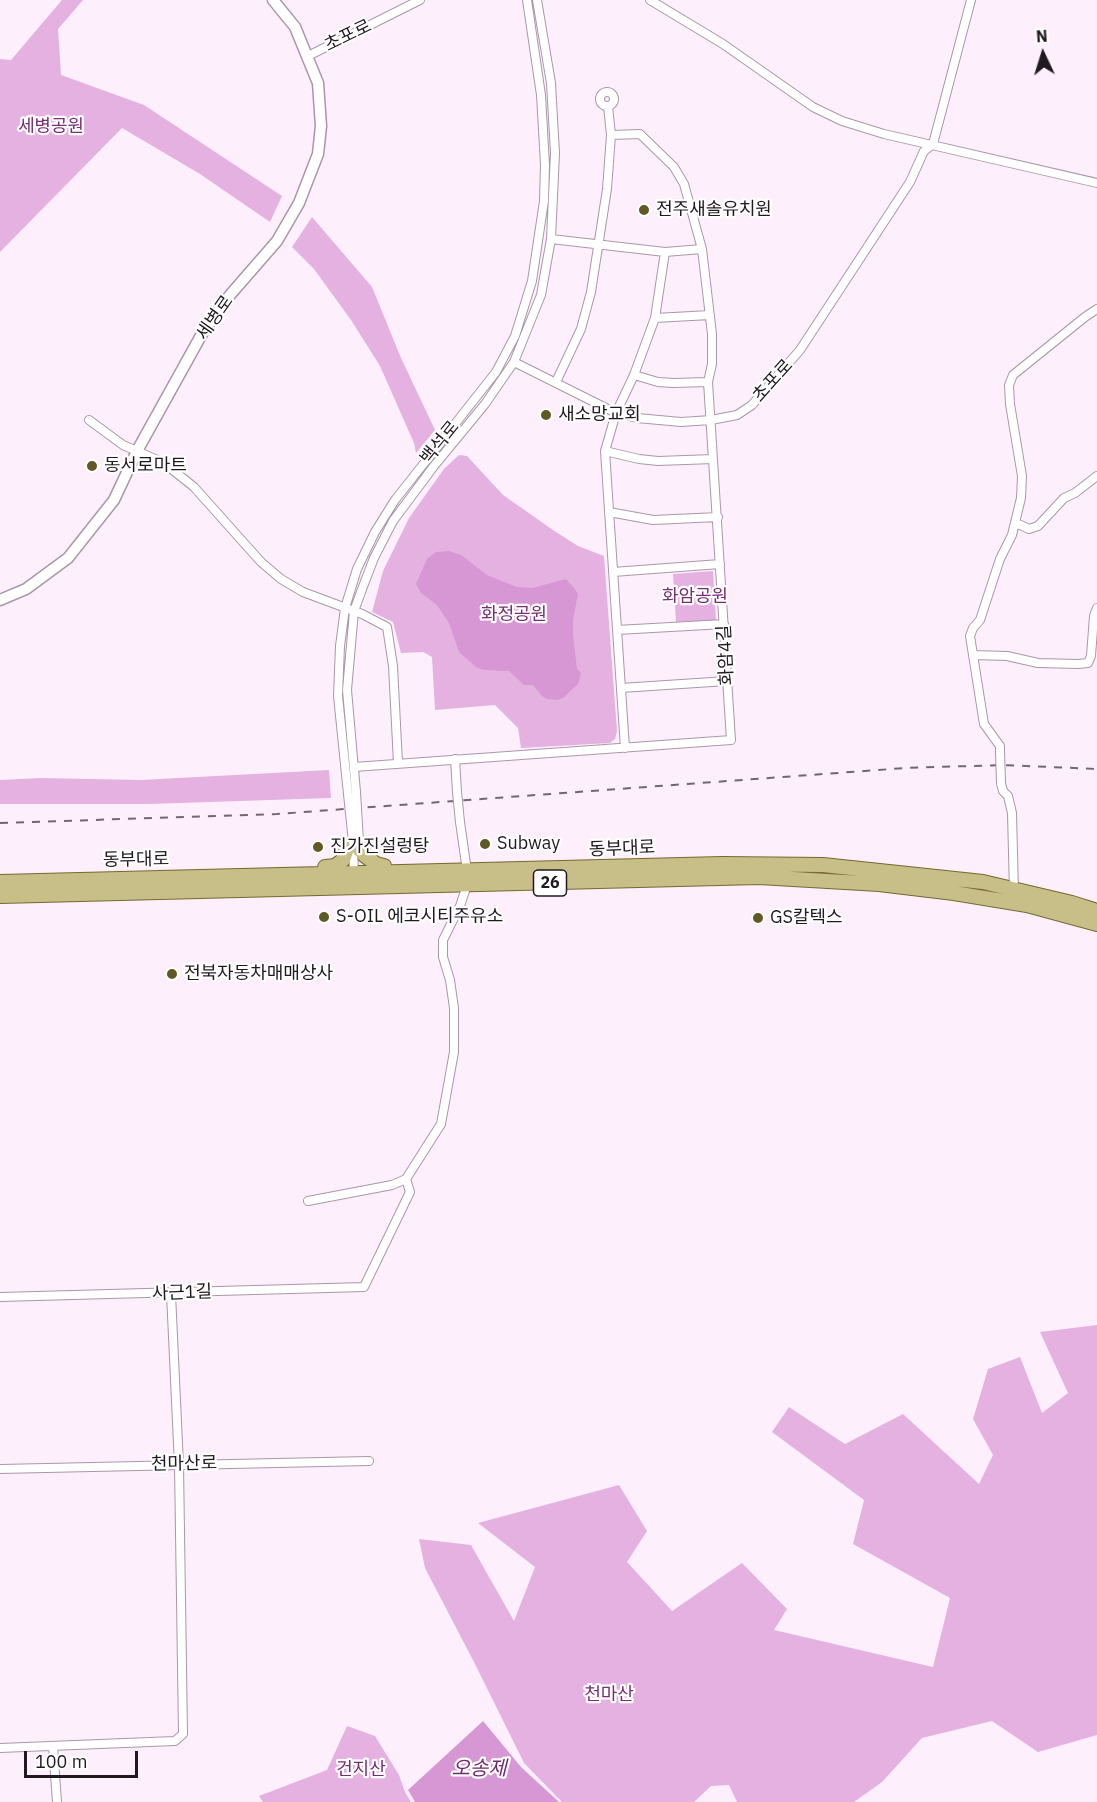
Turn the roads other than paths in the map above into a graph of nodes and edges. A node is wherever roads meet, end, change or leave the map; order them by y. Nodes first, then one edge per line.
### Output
1 (273, 0) edge
2 (420, 0) edge
3 (526, 0) edge
4 (537, 0) edge
5 (650, 0) edge
6 (971, 0) edge
7 (309, 56) junction
8 (608, 106) dead end
9 (611, 135) junction
10 (933, 144) junction
11 (1097, 183) edge
12 (551, 238) junction
13 (599, 245) junction
14 (702, 249) junction
15 (665, 252) junction
16 (1097, 309) edge
17 (710, 315) junction
18 (655, 318) junction
19 (514, 362) junction
20 (634, 375) junction
21 (556, 382) junction
22 (708, 382) junction
23 (616, 413) junction
24 (89, 420) dead end
25 (711, 420) junction
26 (137, 451) junction
27 (605, 452) junction
28 (713, 459) junction
29 (1097, 476) edge
30 (609, 512) junction
31 (718, 517) junction
32 (1016, 523) junction
33 (720, 564) junction
34 (613, 572) junction
35 (0, 600) edge
36 (345, 608) junction
37 (1097, 608) edge
38 (354, 611) junction
39 (724, 624) junction
40 (616, 630) junction
41 (973, 655) junction
42 (727, 681) junction
43 (621, 688) junction
44 (625, 748) junction
45 (455, 759) junction
46 (399, 763) junction
47 (354, 768) junction
48 (352, 793) junction
49 (356, 845) junction
50 (384, 873) junction
51 (324, 875) junction
52 (467, 878) junction
53 (357, 880) junction
54 (0, 882) edge
55 (0, 896) edge
56 (1014, 896) junction
57 (1097, 911) edge
58 (1097, 924) edge
59 (406, 1179) junction
60 (308, 1201) dead end
61 (171, 1294) junction
62 (0, 1297) edge
63 (369, 1461) dead end
64 (179, 1464) junction
65 (0, 1468) edge
66 (53, 1746) junction
67 (0, 1748) edge
68 (57, 1802) edge

1 - 7 street, 세병로
2 - 7 street, 초포로
3 - 36 street, 백석로
4 - 12 street, 백석로
5 - 10 street
6 - 10 street
7 - 26 street, 세병로
8 - 9 street
9 - 13 street
9 - 14 street, 화암4길
10 - 11 street
10 - 25 street, 초포로
12 - 13 street
12 - 19 street, 백석로
13 - 15 street
13 - 21 street
14 - 15 street
14 - 17 street, 화암4길
15 - 18 street
16 - 32 street
17 - 18 street
17 - 22 street, 화암4길
18 - 20 street
19 - 21 street, 초포로
19 - 38 street, 백석로
20 - 22 street
20 - 23 street
21 - 23 street, 초포로
22 - 25 street, 화암4길
23 - 25 street, 초포로
23 - 27 street
24 - 26 street
25 - 28 street, 화암4길
26 - 35 street, 세병로
26 - 36 street
27 - 28 street
27 - 30 street
28 - 31 street, 화암4길
29 - 32 street
30 - 31 street
30 - 34 street
31 - 33 street, 화암4길
32 - 41 street
33 - 34 street
33 - 39 street, 화암4길
34 - 40 street
36 - 38 street
36 - 48 street, 백석로
37 - 41 street
38 - 46 street
38 - 47 street, 백석로
39 - 40 street
39 - 42 street, 화암4길
40 - 43 street
41 - 56 street, bridge
42 - 43 street
42 - 44 street, 화암4길
43 - 44 street
44 - 45 street, 화암4길
45 - 46 street, 화암4길
45 - 52 street, bridge
46 - 47 street, 화암4길
47 - 48 street, 백석로
48 - 49 street, 백석로, bridge
49 - 50 main road
49 - 51 main road
49 - 53 street, 백석로
50 - 52 main road, 동부대로 / 26
50 - 53 main road, 동부대로 / 26
51 - 53 main road, 동부대로 / 26
51 - 54 main road, 동부대로 / 26
52 - 53 main road, 동부대로 / 26
52 - 56 main road, 동부대로 / 26
52 - 59 street
53 - 55 main road, 동부대로 / 26
56 - 57 main road, 동부대로 / 26
56 - 58 main road, 동부대로 / 26
59 - 60 street
59 - 61 street, 사근1길
61 - 62 street, 사근1길
61 - 64 street
63 - 64 street, 천마산로
64 - 65 street, 천마산로
64 - 66 street
66 - 67 street
66 - 68 street

